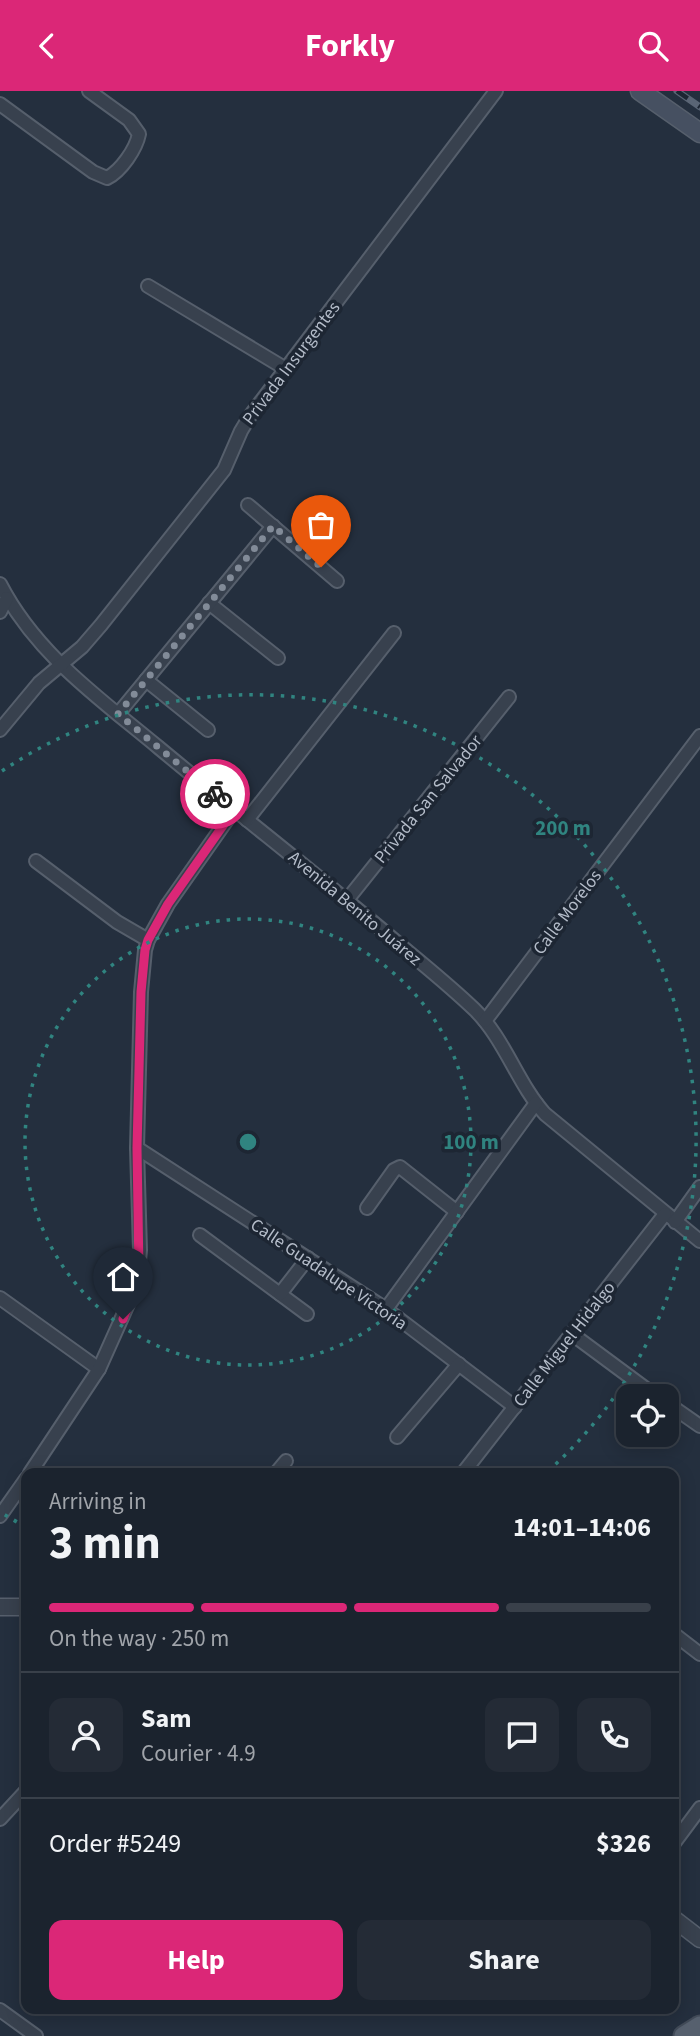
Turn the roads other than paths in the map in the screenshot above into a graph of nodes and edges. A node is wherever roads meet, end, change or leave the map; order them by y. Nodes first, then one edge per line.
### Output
1 (89, 91) edge
2 (496, 91) edge
3 (640, 91) edge
4 (0, 103) edge
5 (700, 134) edge
6 (148, 286) dead end
7 (286, 369) junction
8 (248, 505) dead end
9 (273, 526) junction
10 (337, 580) dead end
11 (0, 585) edge
12 (7, 598) junction
13 (209, 603) junction
14 (0, 612) edge
15 (394, 633) dead end
16 (278, 659) dead end
17 (60, 665) junction
18 (146, 680) junction
19 (509, 697) dead end
20 (118, 714) junction
21 (0, 730) edge
22 (208, 730) dead end
23 (700, 736) edge
24 (234, 810) junction
25 (247, 820) junction
26 (36, 861) dead end
27 (347, 900) junction
28 (148, 940) junction
29 (485, 1021) junction
30 (536, 1103) junction
31 (137, 1148) junction
32 (700, 1187) edge
33 (368, 1208) dead end
34 (457, 1212) junction
35 (670, 1218) junction
36 (200, 1235) dead end
37 (700, 1241) edge
38 (308, 1258) junction
39 (280, 1294) junction
40 (0, 1298) edge
41 (386, 1309) junction
42 (307, 1314) dead end
43 (572, 1334) junction
44 (459, 1364) junction
45 (99, 1370) junction
46 (639, 1384) edge
47 (515, 1408) junction
48 (679, 1411) edge
49 (700, 1426) edge
50 (397, 1437) dead end
51 (286, 1461) dead end
52 (33, 1468) edge
53 (280, 1468) edge
54 (468, 1468) edge
55 (21, 1486) edge
56 (0, 1516) edge
57 (0, 1607) edge
58 (21, 1608) edge
59 (679, 1638) edge
60 (700, 1654) edge
61 (21, 1796) edge
62 (700, 1808) edge
63 (0, 1819) edge
64 (679, 1836) edge
65 (679, 1923) edge
66 (700, 1938) edge
67 (0, 2010) edge
68 (700, 2026) edge
69 (36, 2036) edge
70 (684, 2036) edge

1 - 4 street
2 - 7 street, Privada Insurgentes
3 - 5 main road
6 - 7 street
7 - 17 street, Privada Insurgentes
8 - 9 street
9 - 10 street
9 - 13 street
11 - 12 street, Avenida Benito Juárez
12 - 14 street
12 - 17 street, Avenida Benito Juárez
13 - 16 street
13 - 18 street
15 - 25 street
17 - 20 street, Avenida Benito Juárez
17 - 21 street, Privada Insurgentes
18 - 20 street
18 - 22 street
19 - 27 street, Privada San Salvador
20 - 24 street, Avenida Benito Juárez
23 - 29 street, Calle Morelos
24 - 25 street, Avenida Benito Juárez
24 - 28 street
25 - 27 street, Avenida Benito Juárez
26 - 28 street
27 - 29 street, Avenida Benito Juárez
28 - 31 street
29 - 30 street, Avenida Benito Juárez
30 - 34 street
30 - 35 street, Avenida Benito Juárez
31 - 38 street, Calle Guadalupe Victoria
31 - 45 street
32 - 35 street, Calle Miguel Hidalgo
33 - 34 street
34 - 41 street
35 - 37 street, Avenida Benito Juárez
35 - 43 street, Calle Miguel Hidalgo
36 - 39 street
38 - 39 street
38 - 41 street, Calle Guadalupe Victoria
39 - 42 street
40 - 45 street
41 - 44 street, Calle Guadalupe Victoria
43 - 46 street
43 - 47 street, Calle Miguel Hidalgo
44 - 47 street, Calle Guadalupe Victoria
44 - 50 street
45 - 52 street
47 - 54 street, Calle Miguel Hidalgo
48 - 49 street
51 - 53 street
55 - 56 street
57 - 58 street
59 - 60 street
61 - 63 street
62 - 64 street
65 - 66 street
67 - 69 street
68 - 70 main road

